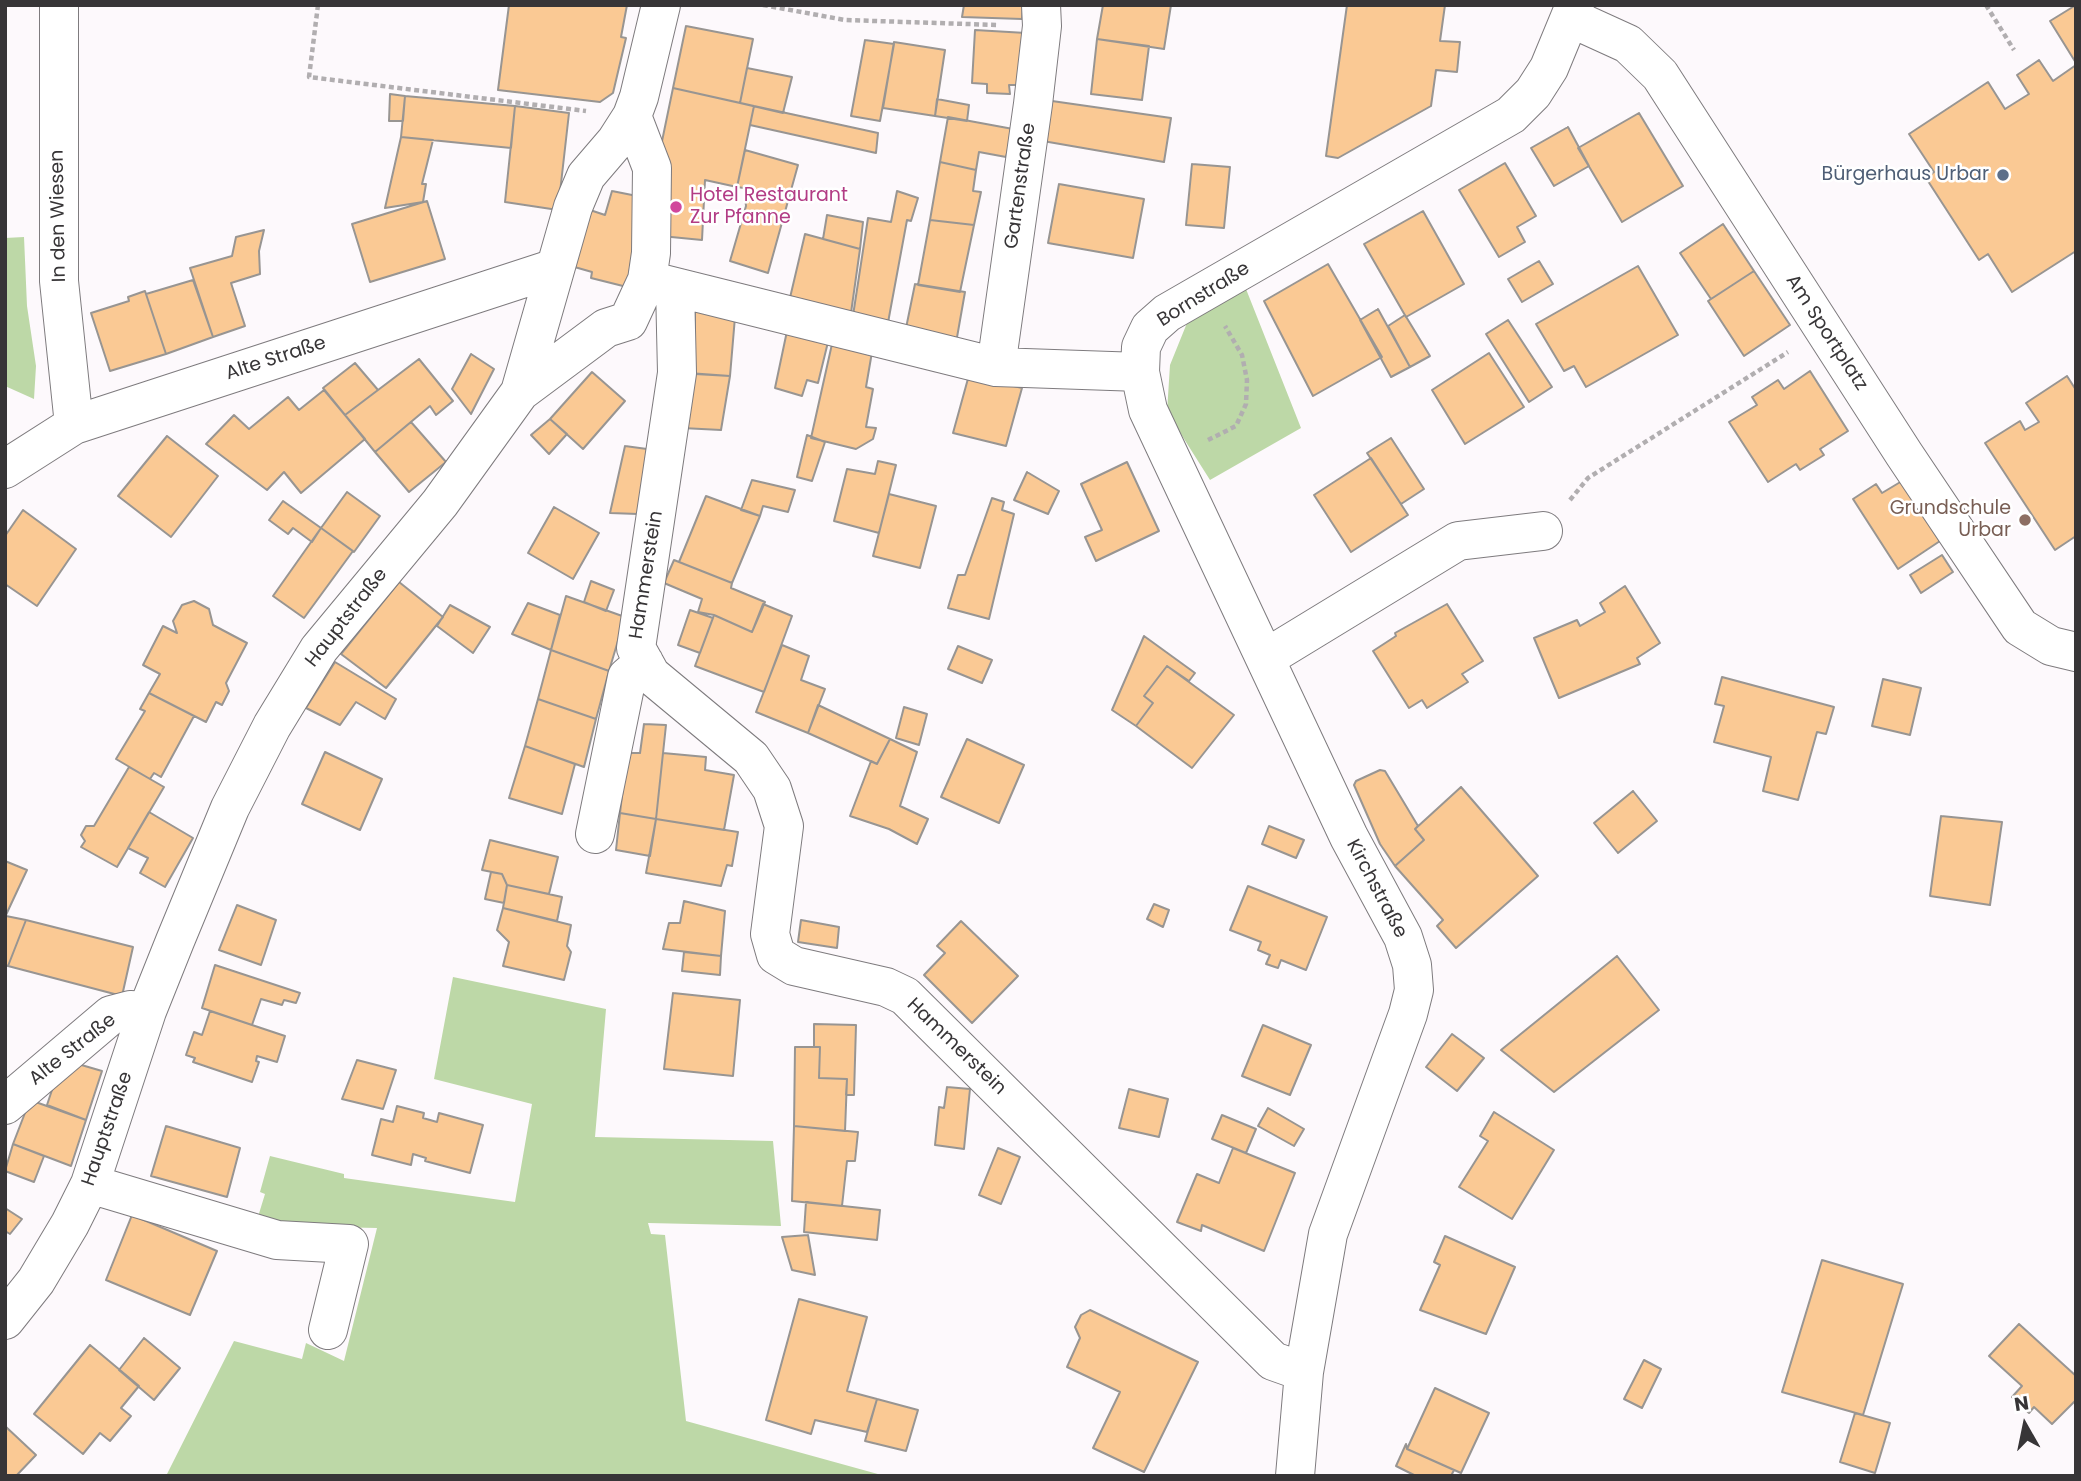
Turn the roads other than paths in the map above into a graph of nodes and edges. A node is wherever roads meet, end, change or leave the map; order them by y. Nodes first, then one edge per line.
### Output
1 (59, 5) edge
2 (661, 5) edge
3 (1573, 11) edge
4 (1041, 16) edge
5 (632, 116) junction
6 (555, 268) junction
7 (661, 284) junction
8 (996, 367) junction
9 (1140, 372) junction
10 (520, 392) junction
11 (74, 425) junction
12 (5, 469) edge
13 (1543, 531) road end
14 (2076, 652) edge
15 (1266, 658) junction
16 (644, 662) junction
17 (595, 834) dead end
18 (147, 1012) junction
19 (5, 1105) edge
20 (90, 1184) junction
21 (5, 1320) edge
22 (328, 1330) dead end
23 (1304, 1372) junction
24 (1295, 1476) edge

1 - 11 street, In den Wiesen
2 - 5 street, Hauptstraße
3 - 9 street, Bornstraße
3 - 14 street, Am Sportplatz
4 - 8 street, Gartenstraße
5 - 6 street, Hauptstraße
5 - 7 street
6 - 10 street, Hauptstraße
6 - 11 street, Alte Straße
7 - 8 street
7 - 10 street
7 - 16 street, Hammerstein
8 - 9 street
9 - 15 street, Kirchstraße
10 - 18 street, Hauptstraße
11 - 12 street, Alte Straße
13 - 15 street
15 - 23 street, Kirchstraße
16 - 17 street
16 - 23 street, Hammerstein
18 - 19 street, Alte Straße
18 - 20 street, Hauptstraße
20 - 21 street, Hauptstraße
20 - 22 street
23 - 24 street, Kirchstraße

